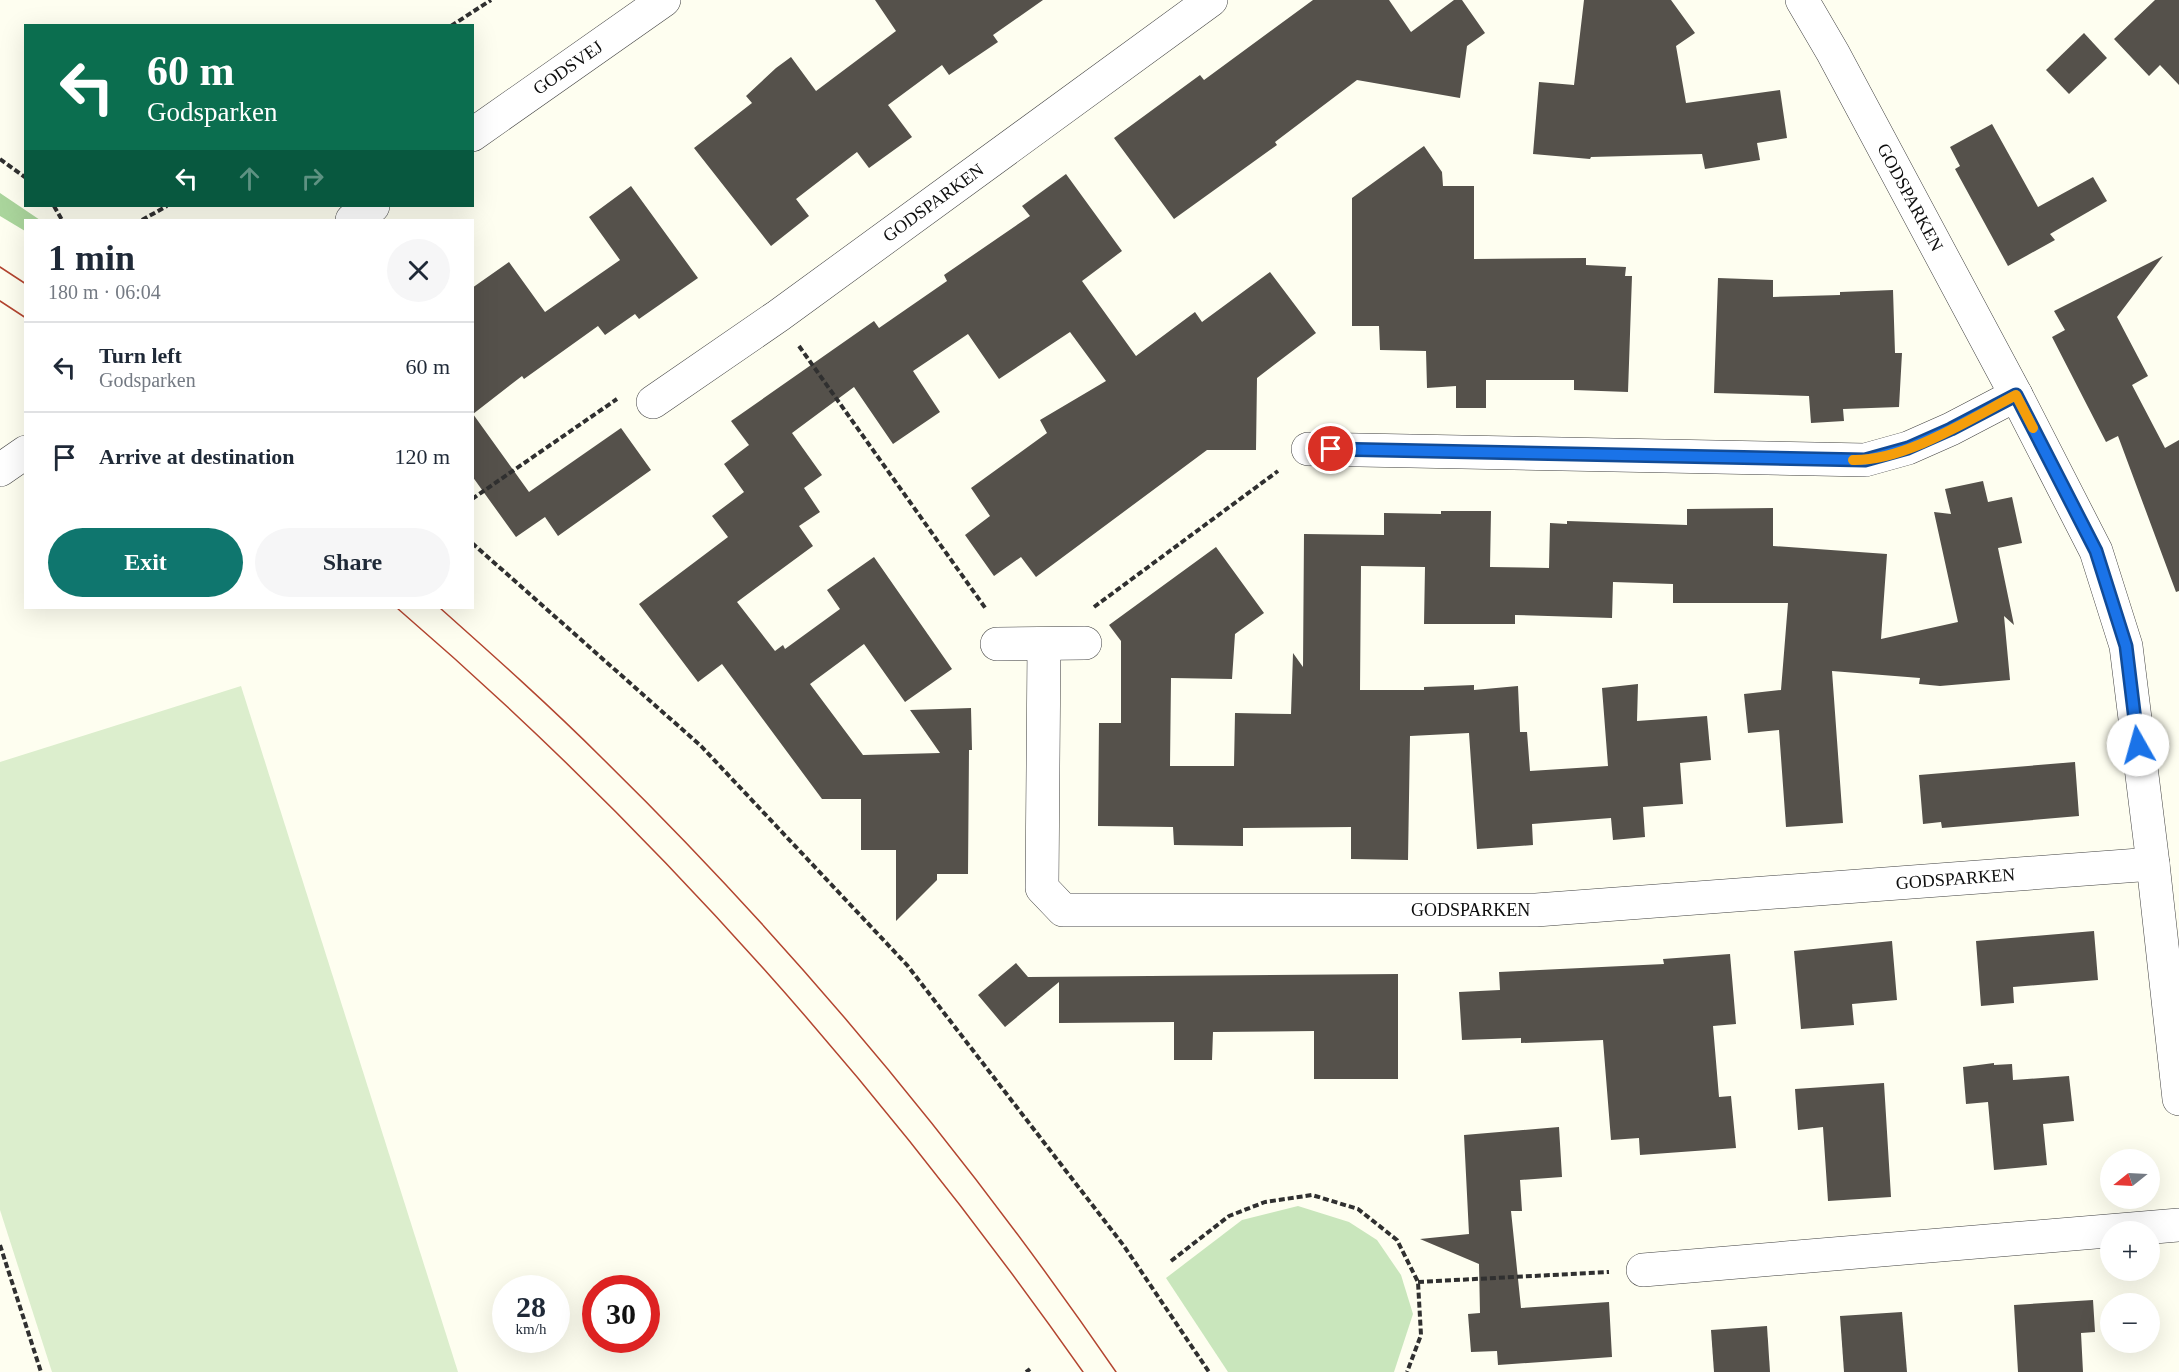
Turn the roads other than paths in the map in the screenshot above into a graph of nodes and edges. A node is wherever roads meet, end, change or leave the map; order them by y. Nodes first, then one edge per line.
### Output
1 (664, 0) edge
2 (1211, 0) edge
3 (1802, 0) edge
4 (474, 134) edge
5 (372, 207) edge
6 (354, 219) edge
7 (2016, 395) junction
8 (653, 402) road end
9 (1308, 449) road end
10 (24, 453) edge
11 (0, 470) edge
12 (1084, 643) dead end
13 (997, 644) road end
14 (1044, 644) junction
15 (2153, 864) junction
16 (2179, 1099) edge
17 (2179, 1225) edge
18 (1643, 1270) road end

1 - 4 street, GODSVEJ
2 - 8 street, GODSPARKEN
3 - 7 street, GODSPARKEN
5 - 6 street
7 - 9 street
7 - 15 street, GODSPARKEN
10 - 11 street
12 - 14 street
13 - 14 street
14 - 15 street, GODSPARKEN
15 - 16 street, GODSPARKEN
17 - 18 street

